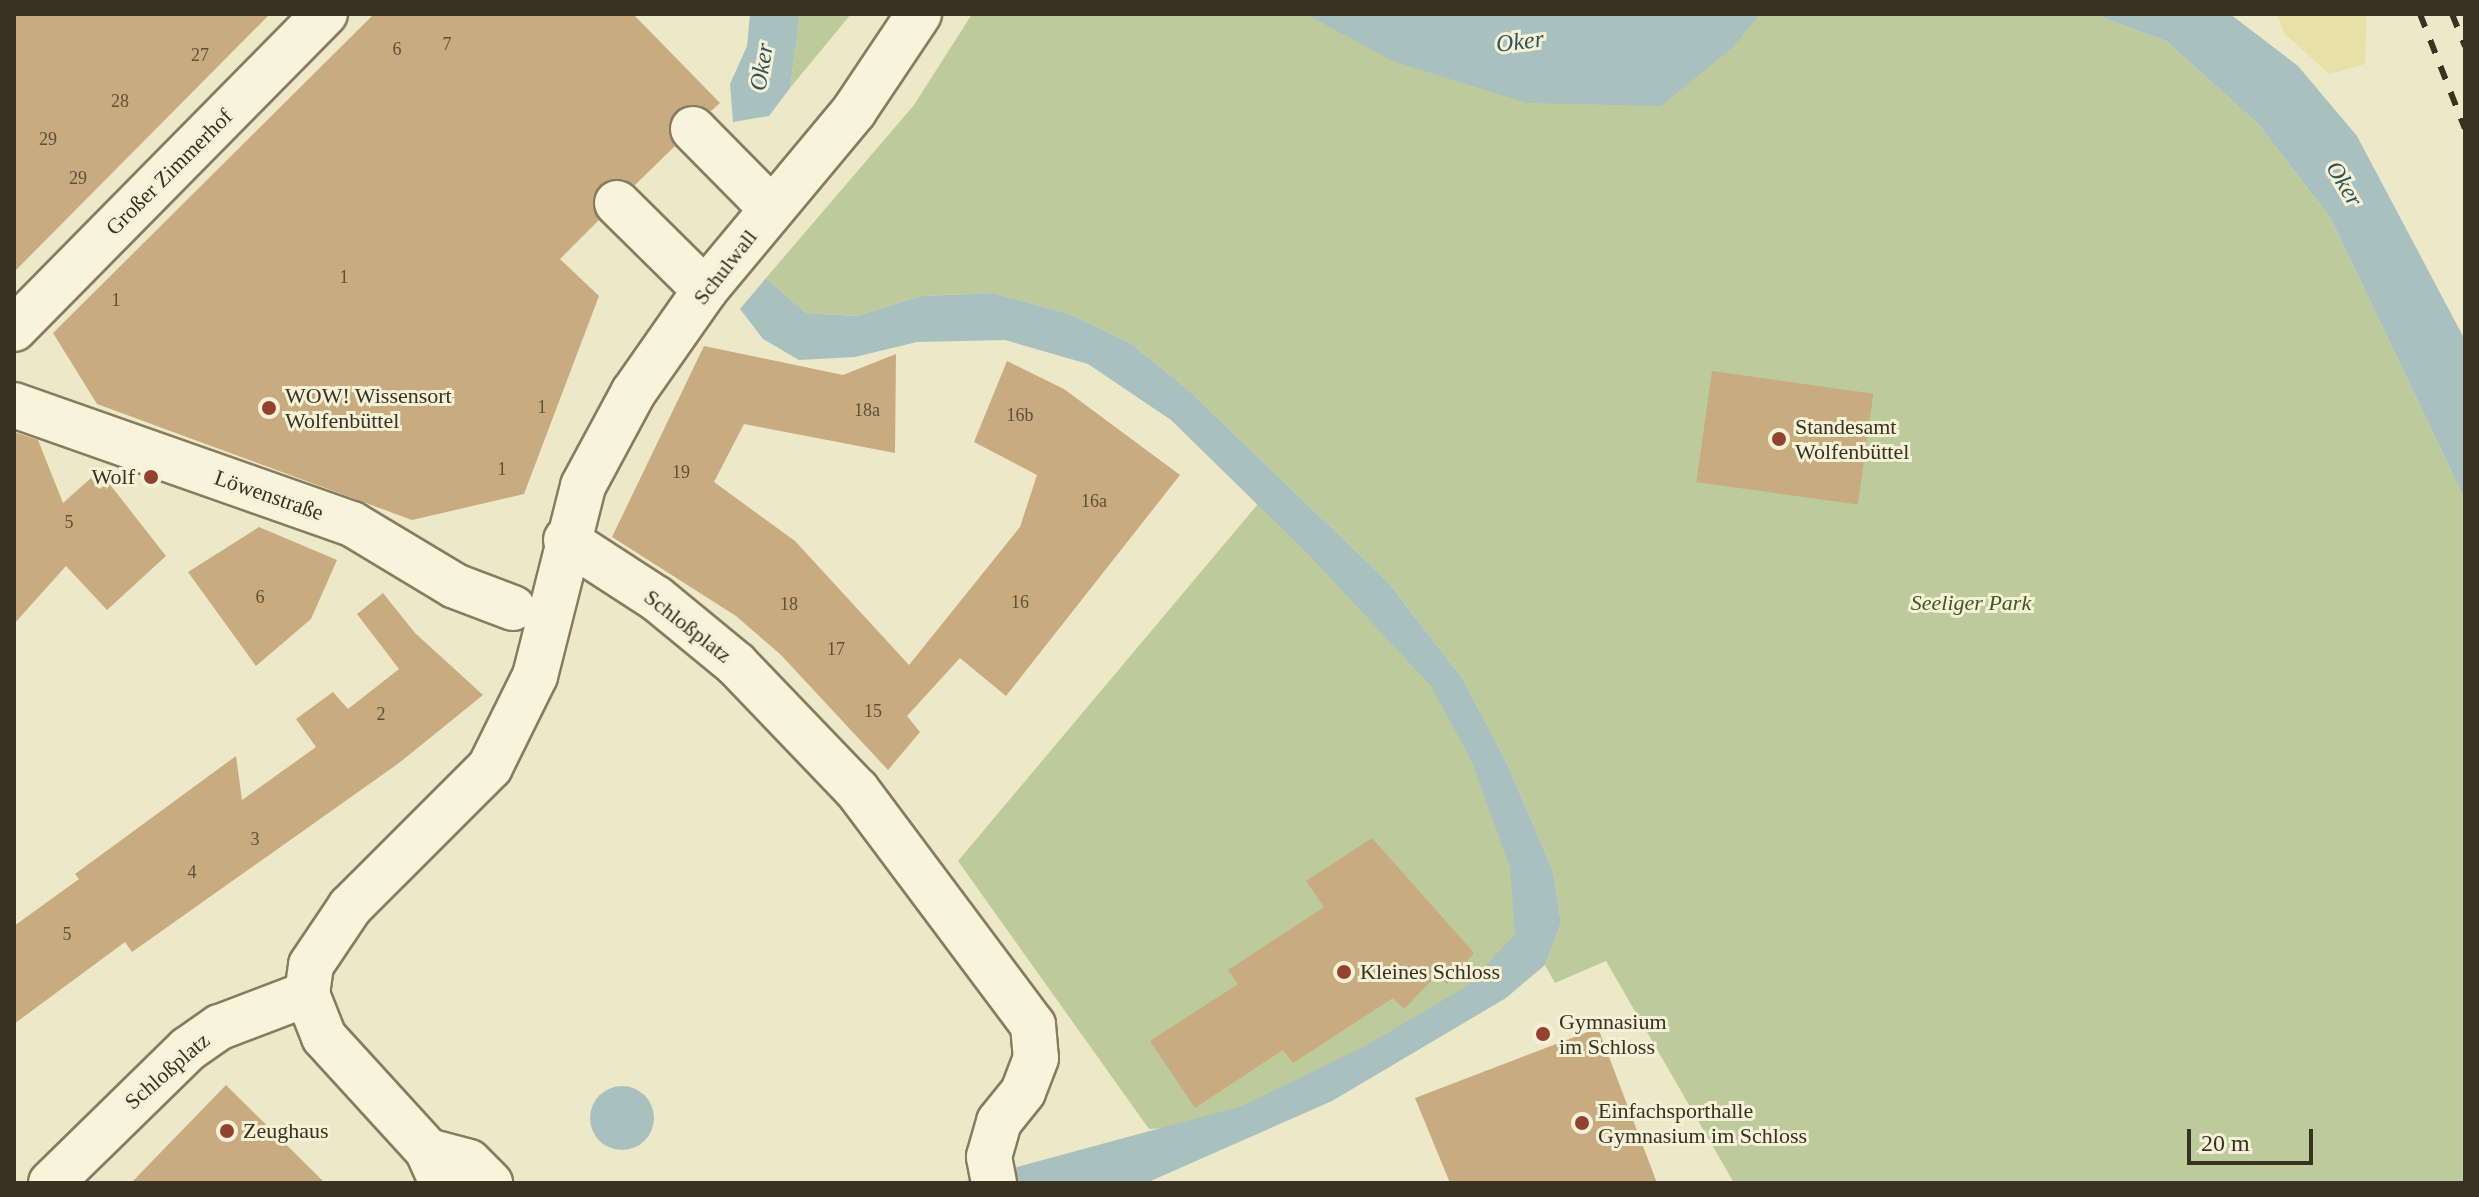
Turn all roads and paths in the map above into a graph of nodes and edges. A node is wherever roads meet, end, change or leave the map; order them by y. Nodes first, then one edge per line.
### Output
1 (325, 14) edge
2 (919, 14) edge
3 (693, 129) dead end
4 (617, 203) dead end
5 (772, 209) junction
6 (705, 290) junction
7 (14, 329) edge
8 (14, 405) edge
9 (566, 540) junction
10 (513, 608) dead end
11 (307, 994) junction
12 (435, 1167) edge
13 (993, 1178) edge
14 (51, 1183) edge
15 (490, 1183) edge

1 - 7 street, Großer Zimmerhof
2 - 5 street, Schulwall
3 - 5 street
4 - 6 street
5 - 6 street, Schulwall
6 - 9 street, Schulwall
8 - 10 street, Löwenstraße
9 - 11 street
9 - 13 street, Schloßplatz
11 - 12 street
11 - 14 street, Schloßplatz
12 - 15 street

